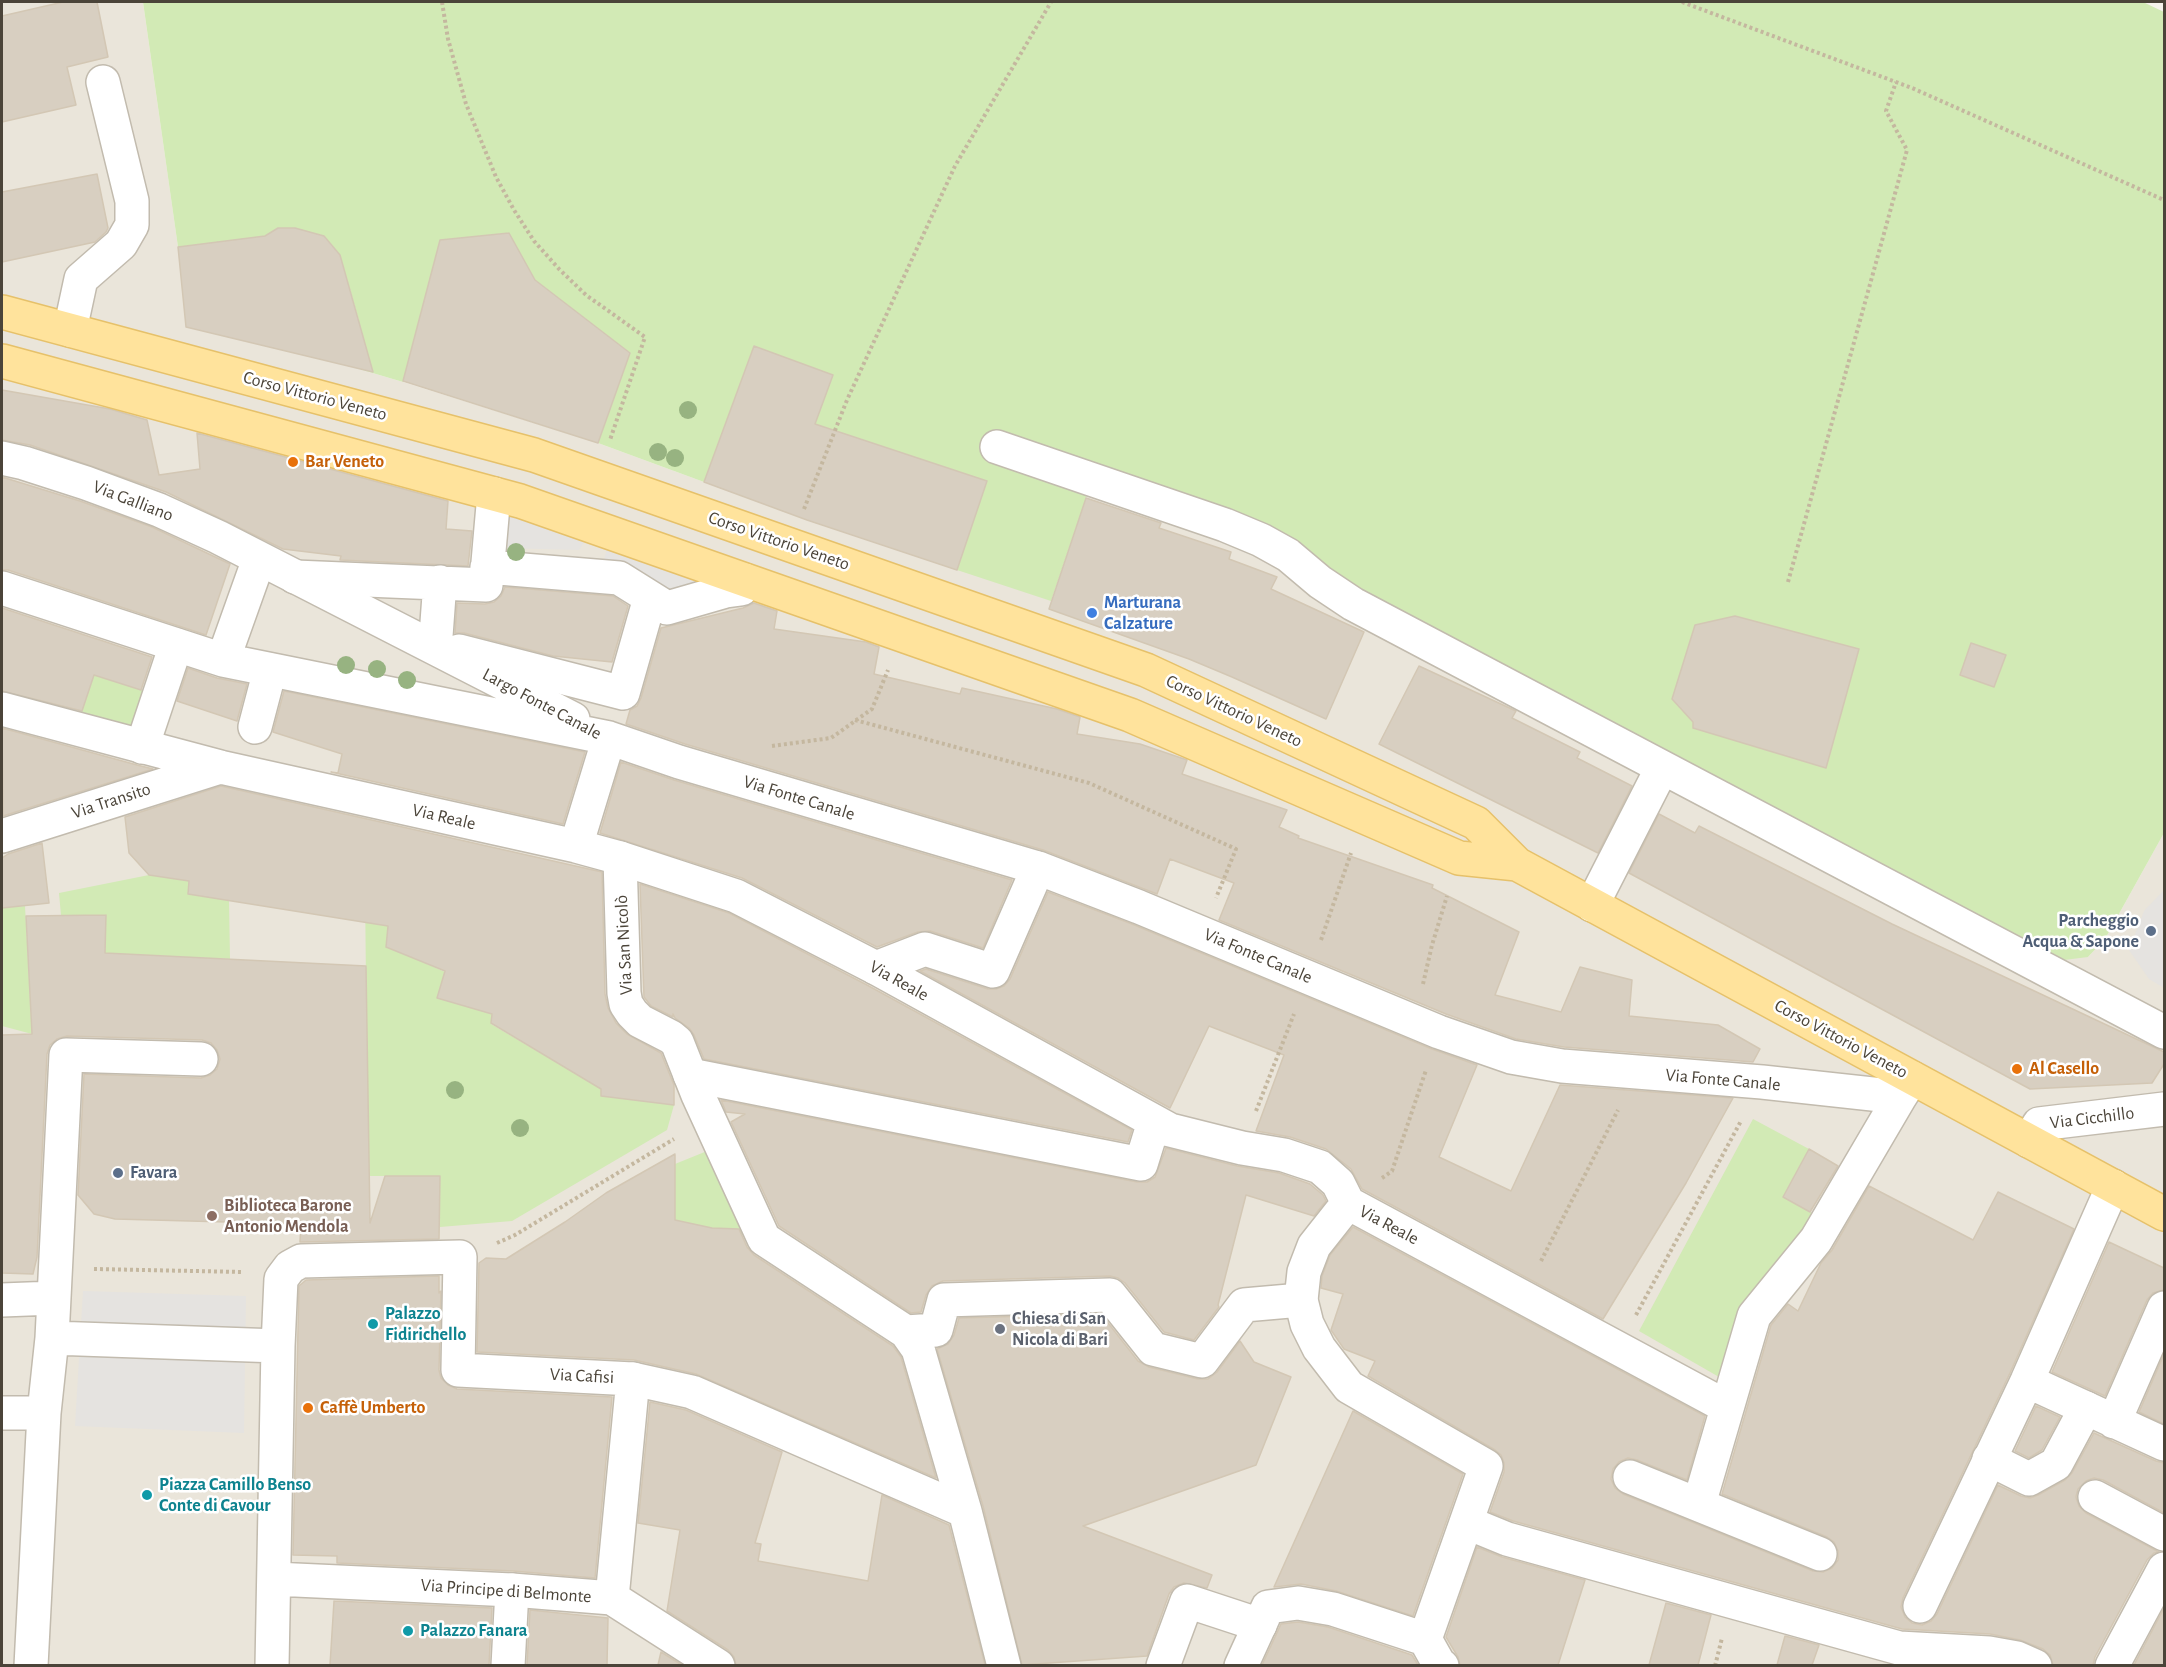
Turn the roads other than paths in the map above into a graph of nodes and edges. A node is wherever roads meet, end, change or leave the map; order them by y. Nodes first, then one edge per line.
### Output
1 (103, 82) dead end
2 (2, 312) edge
3 (70, 330) junction
4 (2, 361) edge
5 (997, 447) dead end
6 (2, 458) edge
7 (494, 494) junction
8 (259, 559) junction
9 (487, 567) junction
10 (295, 578) junction
11 (744, 580) junction
12 (440, 582) junction
13 (2, 588) edge
14 (650, 598) junction
15 (176, 645) junction
16 (223, 660) junction
17 (270, 670) junction
18 (2, 709) edge
19 (255, 727) dead end
20 (609, 738) junction
21 (142, 747) junction
22 (220, 766) junction
23 (1662, 768) junction
24 (2, 836) edge
25 (576, 846) junction
26 (620, 858) junction
27 (1517, 864) junction
28 (1038, 868) junction
29 (1592, 905) junction
30 (876, 968) junction
31 (2164, 1032) edge
32 (201, 1059) dead end
33 (694, 1085) junction
34 (1906, 1087) junction
35 (2164, 1109) edge
36 (1154, 1122) junction
37 (2029, 1141) junction
38 (2113, 1186) junction
39 (1348, 1203) junction
40 (2164, 1214) edge
41 (54, 1298) junction
42 (2, 1300) edge
43 (1300, 1300) junction
44 (2164, 1308) edge
45 (906, 1332) junction
46 (52, 1338) junction
47 (278, 1346) junction
48 (633, 1379) junction
49 (2027, 1381) junction
50 (1727, 1407) junction
51 (2, 1413) edge
52 (44, 1413) junction
53 (2100, 1415) junction
54 (2164, 1444) edge
55 (1989, 1459) junction
56 (1630, 1477) dead end
57 (2095, 1497) dead end
58 (1699, 1504) junction
59 (965, 1511) junction
60 (1468, 1523) junction
61 (2164, 1533) edge
62 (1820, 1554) dead end
63 (2164, 1569) edge
64 (274, 1579) junction
65 (512, 1590) junction
66 (612, 1598) junction
67 (1920, 1606) dead end
68 (1260, 1625) junction
69 (1434, 1652) edge
70 (31, 1665) edge
71 (272, 1665) edge
72 (508, 1665) edge
73 (718, 1665) edge
74 (1004, 1665) edge
75 (1163, 1665) edge
76 (1241, 1665) edge
77 (2033, 1665) edge
78 (2112, 1665) edge

1 - 3 street
2 - 3 main road, Corso Vittorio Veneto
3 - 27 main road, Corso Vittorio Veneto
4 - 7 main road, Corso Vittorio Veneto
5 - 23 street
6 - 8 street, Via Galliano
7 - 9 street
7 - 11 main road, Corso Vittorio Veneto
8 - 10 street, Largo Fonte Canale
8 - 16 street
9 - 12 street
9 - 14 street
10 - 12 street
10 - 20 street, Largo Fonte Canale
11 - 14 street
11 - 27 main road, Corso Vittorio Veneto
12 - 14 street
13 - 15 street, Largo Fonte Canale
15 - 16 street, Largo Fonte Canale
15 - 21 street
16 - 17 street, Largo Fonte Canale
17 - 19 street
17 - 20 street, Largo Fonte Canale
18 - 21 street, Via Reale
20 - 25 street
20 - 28 street, Via Fonte Canale
21 - 22 street, Via Reale
22 - 24 street, Via Transito
22 - 25 street, Via Reale
23 - 29 street
23 - 31 street
25 - 26 street, Via Reale
26 - 30 street, Via Reale
26 - 33 street, Via San Nicolò
27 - 29 main road, Corso Vittorio Veneto
28 - 30 street
28 - 34 street, Via Fonte Canale
29 - 34 main road, Corso Vittorio Veneto
30 - 36 street, Via Reale
32 - 41 street
33 - 36 street
33 - 45 street, Via San Nicolò
34 - 37 main road, Corso Vittorio Veneto
34 - 50 street
35 - 37 street, Via Cicchillo
36 - 39 street, Via Reale
37 - 38 main road, Corso Vittorio Veneto
38 - 40 main road, Corso Vittorio Veneto
38 - 49 street
39 - 43 street
39 - 50 street, Via Reale
41 - 42 street
41 - 46 street
43 - 45 street
43 - 60 street
44 - 53 street
45 - 59 street
46 - 47 street
46 - 52 street
47 - 48 street, Via Cafisi
47 - 64 street
48 - 59 street
48 - 66 street, Via Cafisi
49 - 53 street
49 - 55 street
50 - 58 street
51 - 52 street
52 - 70 street
53 - 54 street
53 - 55 street
55 - 67 street
56 - 58 street
57 - 61 street
58 - 62 street
59 - 74 street
60 - 69 street
60 - 77 street
63 - 78 street
64 - 65 street, Via Principe di Belmonte
64 - 71 street
65 - 66 street, Via Principe di Belmonte
65 - 72 street
66 - 73 street, Via Principe di Belmonte
68 - 69 street
68 - 75 street
68 - 76 street

